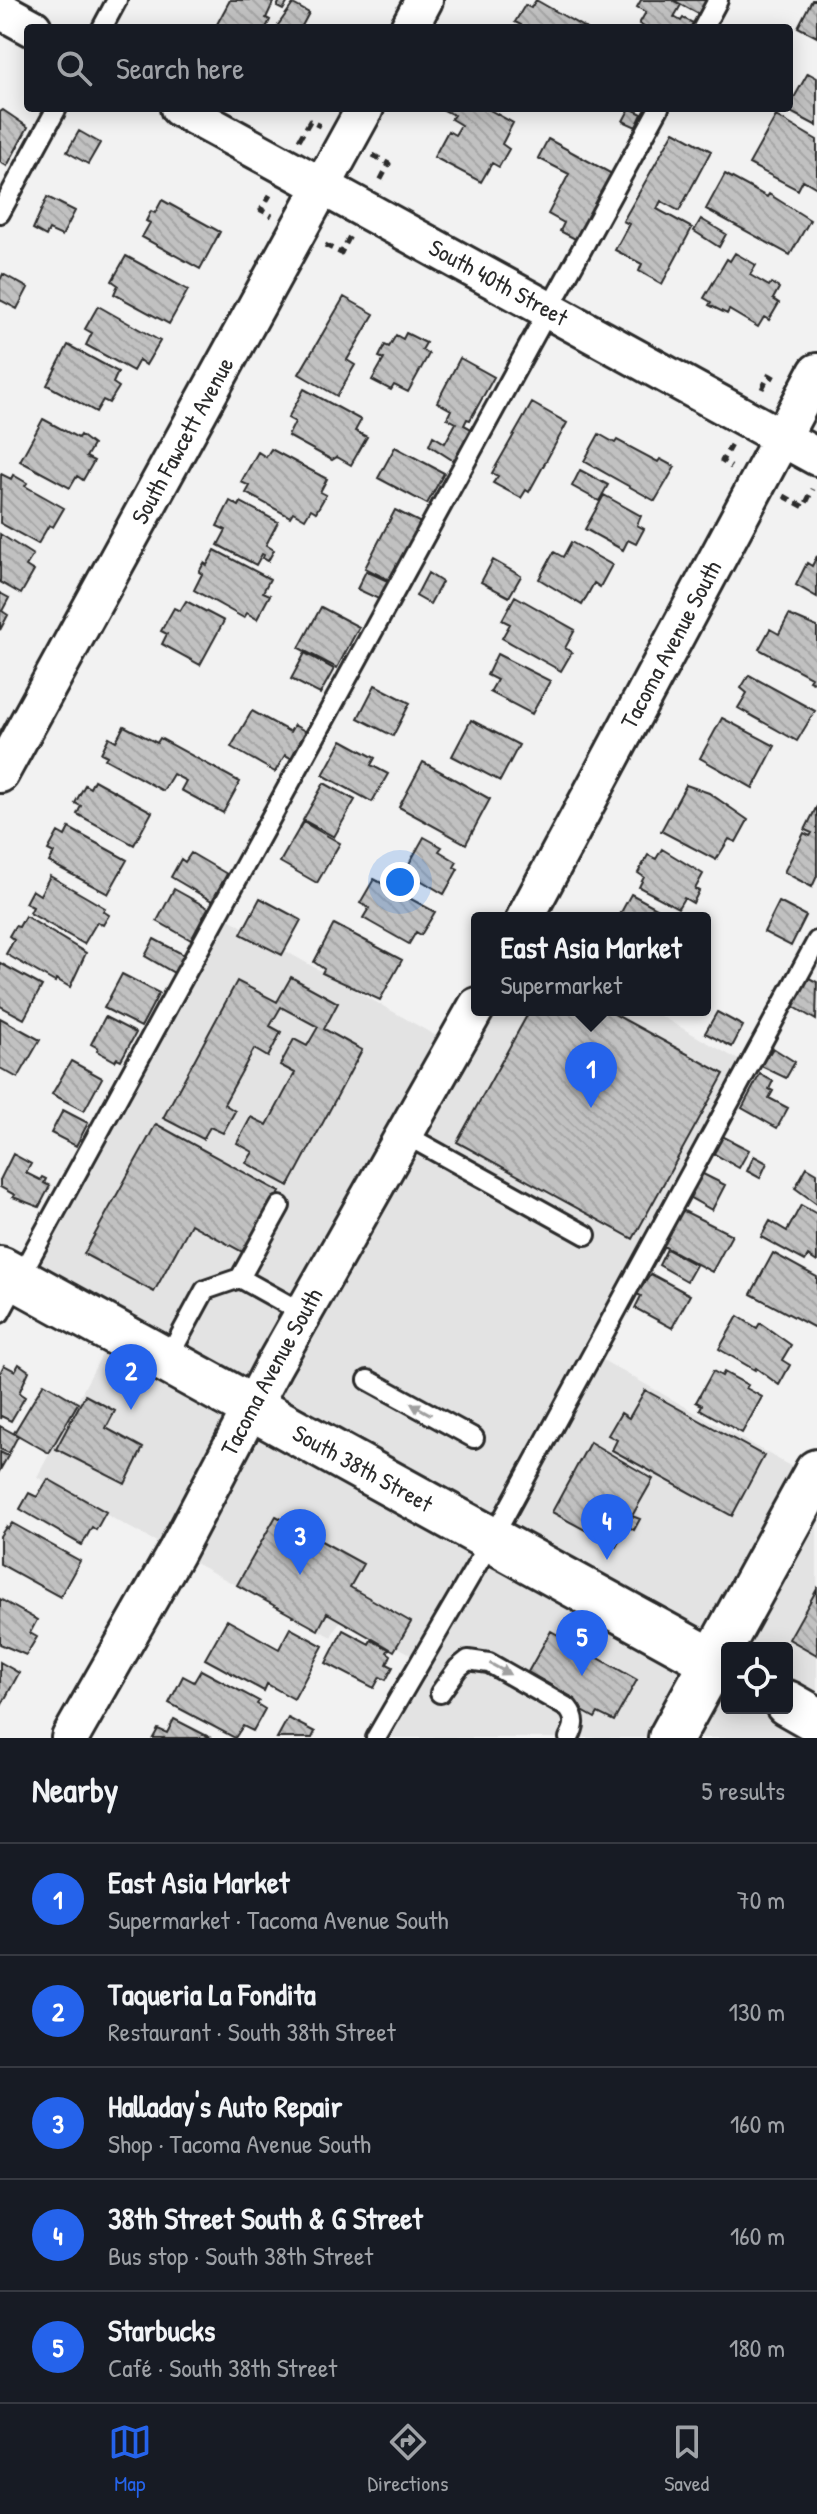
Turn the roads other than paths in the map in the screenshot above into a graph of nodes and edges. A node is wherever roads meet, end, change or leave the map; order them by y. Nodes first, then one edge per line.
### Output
1 (117, 0) edge
2 (424, 0) edge
3 (718, 0) edge
4 (0, 10) edge
5 (26, 24) edge
6 (104, 24) edge
7 (411, 24) edge
8 (705, 24) edge
9 (55, 112) edge
10 (186, 112) edge
11 (363, 112) edge
12 (657, 112) edge
13 (322, 186) junction
14 (0, 213) edge
15 (548, 310) junction
16 (817, 372) edge
17 (781, 438) junction
18 (816, 471) edge
19 (0, 774) edge
20 (528, 912) edge
21 (817, 941) edge
22 (471, 1016) edge
23 (404, 1134) junction
24 (280, 1206) dead end
25 (586, 1235) dead end
26 (240, 1278) junction
27 (6, 1287) edge
28 (303, 1313) junction
29 (167, 1361) junction
30 (368, 1380) dead end
31 (252, 1408) junction
32 (474, 1438) dead end
33 (817, 1472) edge
34 (492, 1539) junction
35 (720, 1665) edge
36 (440, 1693) dead end
37 (793, 1706) edge
38 (817, 1720) edge
39 (70, 1738) edge
40 (376, 1738) edge
41 (569, 1738) edge
42 (671, 1738) edge

1 - 6 lane
2 - 7 street
3 - 8 lane
4 - 5 street
9 - 14 lane
10 - 13 street, South 40th Street
11 - 13 street, South Fawcett Avenue
12 - 15 lane
13 - 15 street, South 40th Street
13 - 19 street, South Fawcett Avenue
15 - 17 street, South 40th Street
15 - 27 lane
16 - 17 street, Tacoma Avenue South
17 - 18 street, South 40th Street
17 - 20 street, Tacoma Avenue South
21 - 34 lane
22 - 23 street, Tacoma Avenue South
23 - 25 lane
23 - 28 street, Tacoma Avenue South
24 - 26 lane
26 - 28 lane
26 - 29 lane
27 - 29 main road, South 38th Street
28 - 31 street, Tacoma Avenue South
29 - 31 main road, South 38th Street
32 -> 30 lane
31 - 34 main road, South 38th Street
31 - 39 street, Tacoma Avenue South
33 - 35 main road
34 - 35 main road, South 38th Street
34 - 40 lane
35 - 42 main road
36 -> 41 lane
37 - 38 main road

